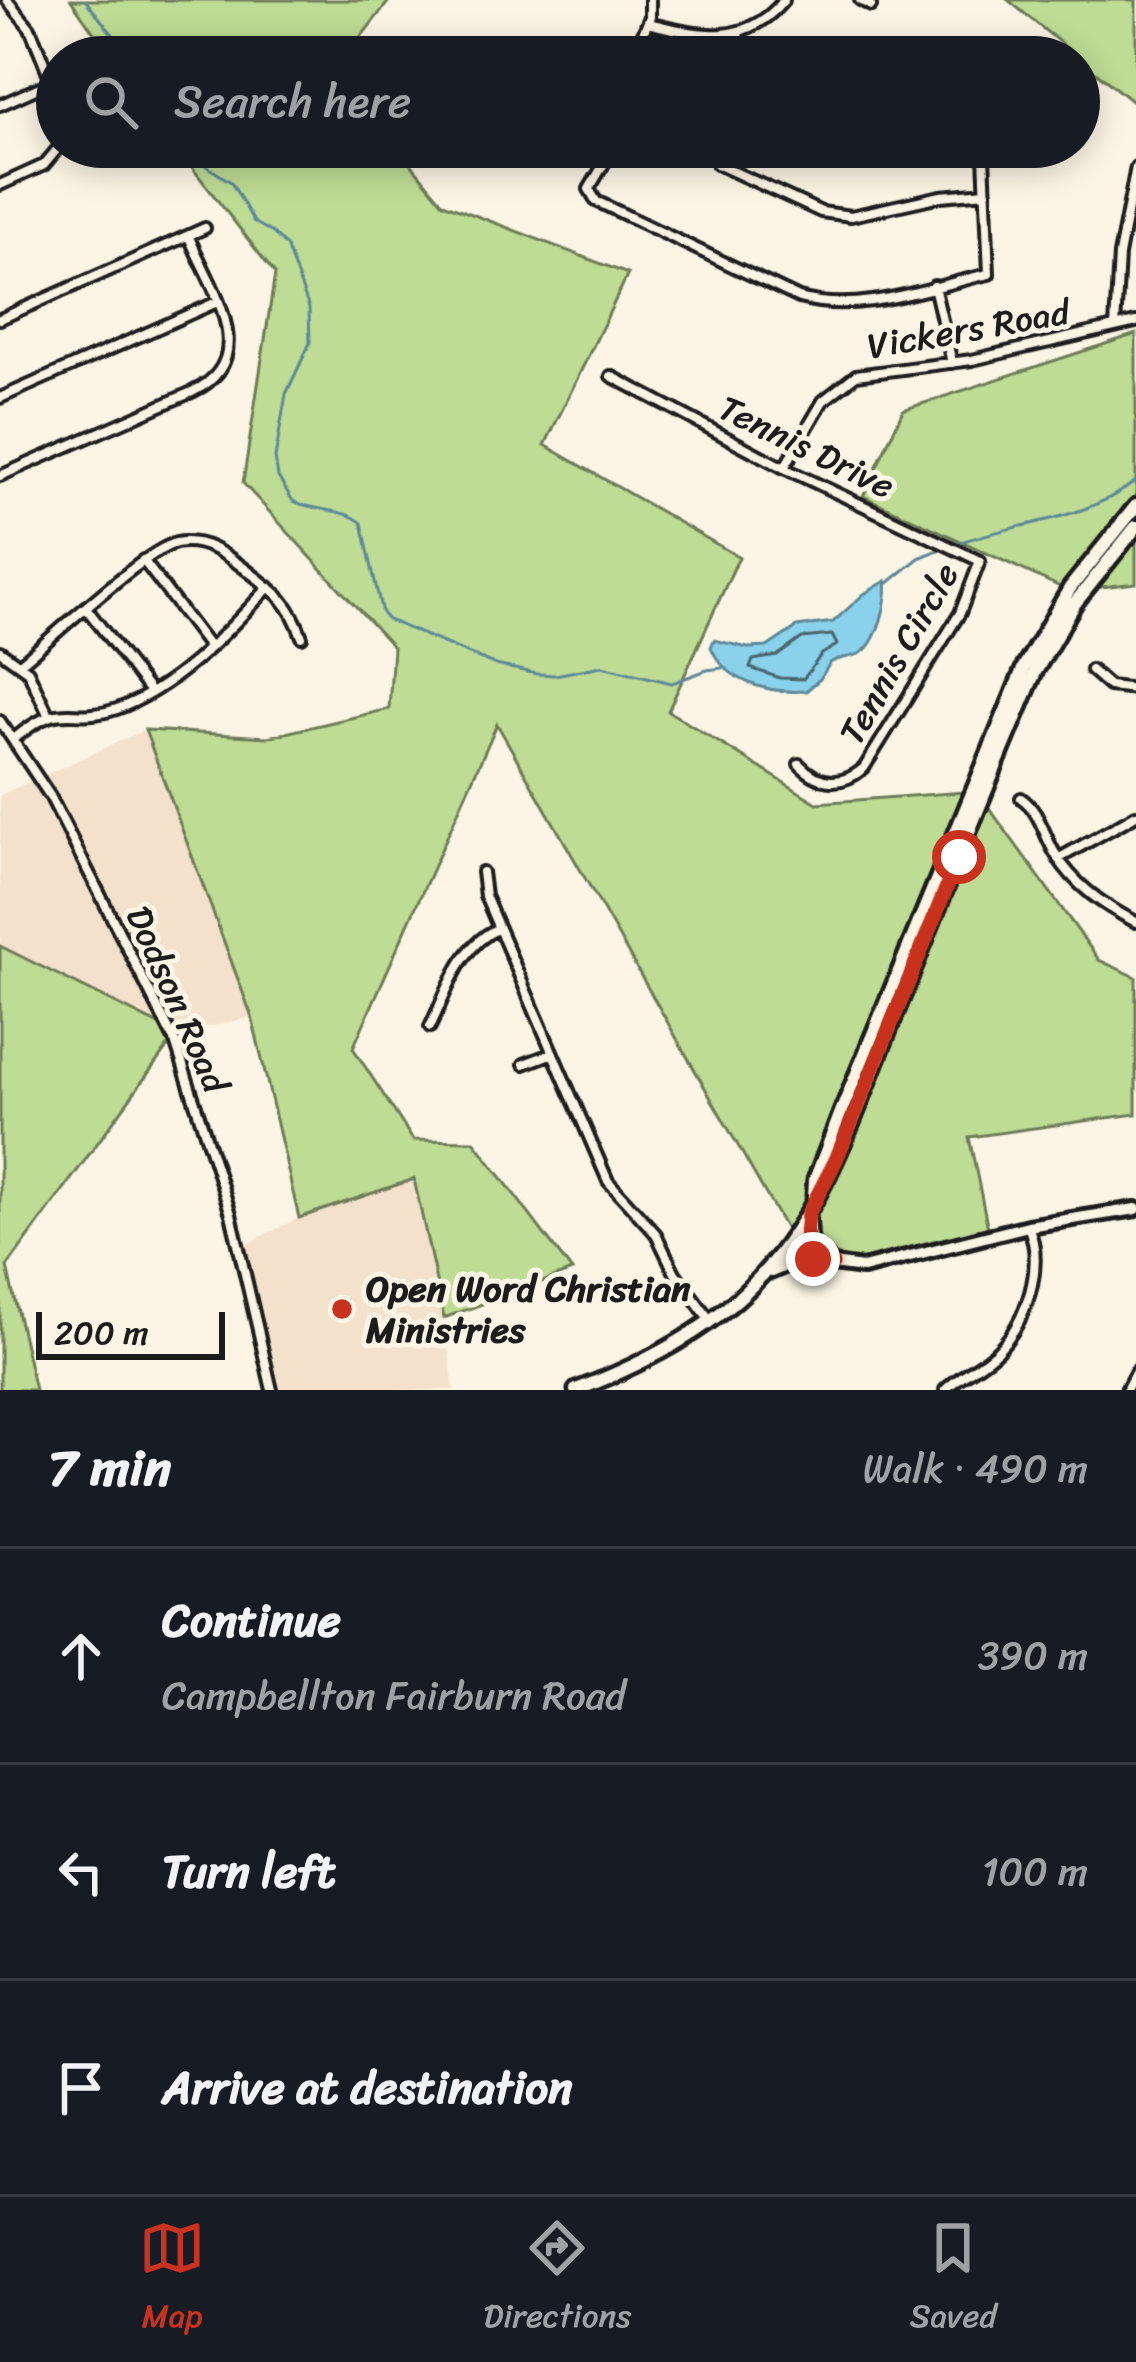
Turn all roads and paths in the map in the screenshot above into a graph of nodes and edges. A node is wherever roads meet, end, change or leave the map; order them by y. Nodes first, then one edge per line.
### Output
1 (7, 0) edge
2 (650, 0) edge
3 (784, 0) edge
4 (860, 0) edge
5 (872, 6) dead end
6 (648, 23) junction
7 (738, 34) joint
8 (642, 36) edge
9 (699, 36) edge
10 (715, 36) edge
11 (36, 43) edge
12 (36, 89) edge
13 (0, 105) edge
14 (1136, 167) edge
15 (37, 168) edge
16 (605, 168) edge
17 (727, 168) edge
18 (985, 168) edge
19 (0, 185) edge
20 (986, 192) junction
21 (205, 228) dead end
22 (188, 237) junction
23 (934, 286) junction
24 (217, 302) junction
25 (0, 319) edge
26 (1136, 322) edge
27 (1115, 327) junction
28 (952, 363) junction
29 (611, 376) dead end
30 (0, 398) edge
31 (784, 468) junction
32 (0, 476) edge
33 (1136, 506) edge
34 (1136, 527) edge
35 (143, 560) junction
36 (980, 562) joint
37 (269, 587) junction
38 (87, 609) junction
39 (302, 638) dead end
40 (209, 647) junction
41 (0, 651) edge
42 (21, 663) junction
43 (1091, 670) dead end
44 (1136, 689) edge
45 (151, 693) junction
46 (48, 714) junction
47 (0, 721) edge
48 (14, 739) junction
49 (800, 764) dead end
50 (1021, 799) dead end
51 (1136, 814) edge
52 (1058, 859) junction
53 (482, 872) dead end
54 (1136, 922) edge
55 (499, 928) junction
56 (430, 1027) dead end
57 (553, 1053) junction
58 (524, 1064) dead end
59 (814, 1197) junction
60 (1136, 1209) edge
61 (1028, 1226) junction
62 (789, 1240) junction
63 (832, 1264) junction
64 (760, 1278) junction
65 (710, 1320) junction
66 (1136, 1371) edge
67 (272, 1390) edge
68 (576, 1390) edge
69 (945, 1390) edge
70 (1126, 1390) edge

1 - 11 street
2 - 6 street
3 - 7 street
4 - 5 street
6 - 8 street
6 - 9 street
7 - 10 street
12 - 13 street
14 - 27 street
15 - 19 street
16 - 23 street
17 - 20 street
18 - 20 street
20 - 23 street
21 - 22 street
22 - 24 street
22 - 25 street
23 - 28 street
24 - 30 street
24 - 32 street
26 - 27 street, Vickers Road
27 - 28 street, Vickers Road
28 - 31 street, Vickers Road
29 - 31 street, Tennis Drive
31 - 36 street, Tennis Drive
33 - 59 main road
34 - 59 main road
35 - 37 street
35 - 38 street
35 - 40 street
36 - 49 street, Tennis Circle
37 - 39 street
37 - 40 street
38 - 42 street
38 - 45 street
40 - 45 street
41 - 42 street
42 - 46 street
43 - 44 street
45 - 46 street
46 - 48 street
47 - 48 street, Dodson Road
48 - 67 street, Dodson Road
50 - 52 street
51 - 52 street
52 - 54 street
53 - 55 street
55 - 56 street
55 - 57 street
57 - 58 street
57 - 65 street
59 - 62 main road
59 - 63 main road
60 - 61 main road
61 - 63 main road
61 - 69 street
62 - 63 main road
62 - 64 main road
63 - 64 main road
64 - 65 main road
65 - 68 main road
66 - 70 street

